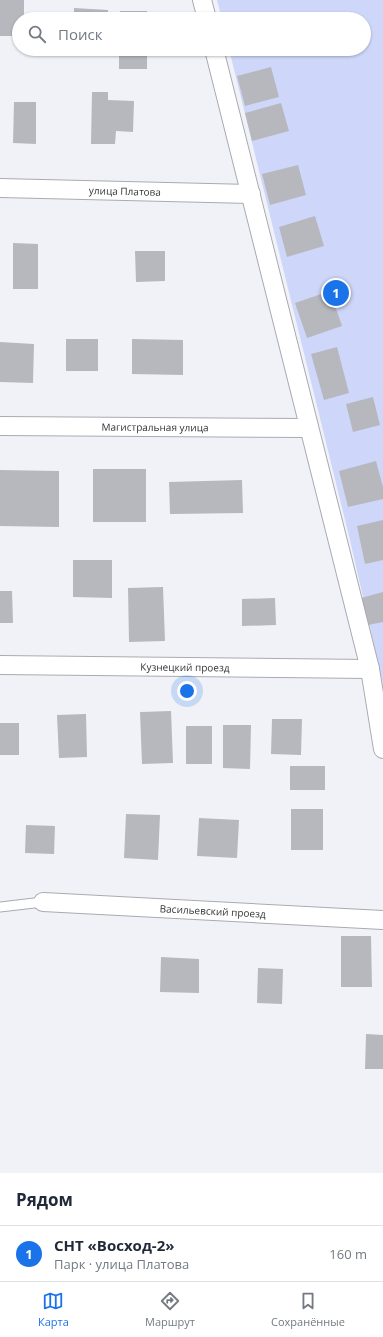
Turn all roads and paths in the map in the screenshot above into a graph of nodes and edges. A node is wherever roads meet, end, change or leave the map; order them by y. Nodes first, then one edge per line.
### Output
1 (202, 0) edge
2 (205, 12) edge
3 (216, 56) edge
4 (0, 188) edge
5 (251, 194) junction
6 (0, 426) edge
7 (309, 428) junction
8 (0, 665) edge
9 (370, 669) junction
10 (383, 749) edge
11 (43, 902) joint
12 (0, 907) edge
13 (383, 920) edge

1 - 2 street
3 - 5 street
4 - 5 street, улица Платова
5 - 7 street
6 - 7 street, Магистральная улица
7 - 9 street
8 - 9 street, Кузнецкий проезд
9 - 10 street
11 - 12 lane
11 - 13 street, Васильевский проезд

